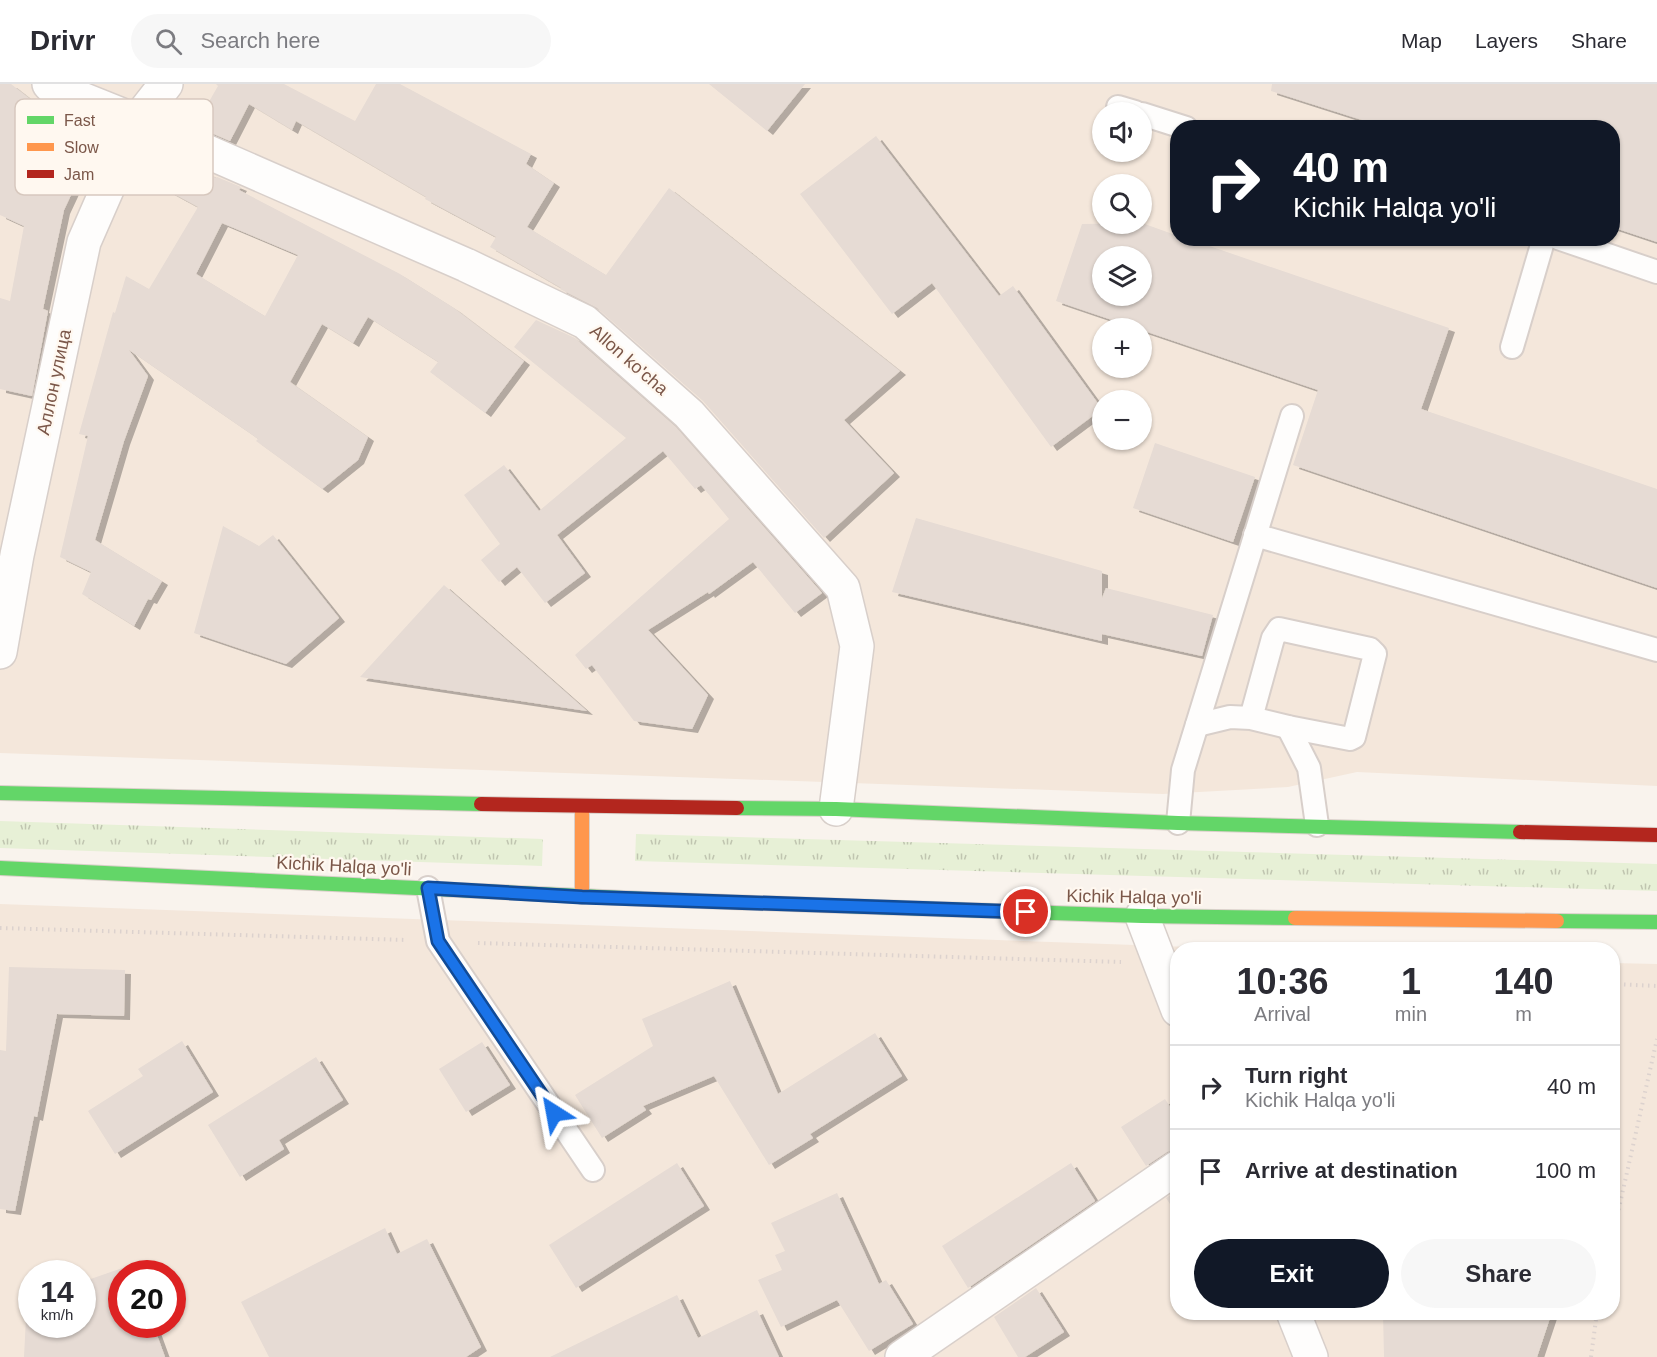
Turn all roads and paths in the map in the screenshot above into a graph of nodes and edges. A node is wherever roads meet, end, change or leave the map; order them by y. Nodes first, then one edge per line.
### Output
1 (49, 84) edge
2 (166, 84) edge
3 (82, 99) edge
4 (154, 99) edge
5 (1152, 117) edge
6 (1170, 123) edge
7 (213, 154) edge
8 (105, 195) edge
9 (1542, 246) edge
10 (1581, 246) edge
11 (1657, 272) edge
12 (1512, 347) dead end
13 (1292, 416) dead end
14 (1256, 535) junction
15 (1657, 650) edge
16 (0, 652) edge
17 (1251, 718) junction
18 (1197, 725) junction
19 (1288, 727) junction
20 (0, 793) edge
21 (582, 806) junction
22 (836, 809) junction
23 (1178, 823) junction
24 (1317, 825) junction
25 (1657, 835) edge
26 (0, 868) edge
27 (428, 888) junction
28 (582, 897) junction
29 (1142, 916) junction
30 (1657, 922) edge
31 (0, 928) edge
32 (438, 941) junction
33 (1160, 963) junction
34 (1620, 984) edge
35 (1657, 986) edge
36 (1170, 989) edge
37 (1657, 1039) edge
38 (593, 1170) dead end
39 (1170, 1173) edge
40 (1620, 1203) edge
41 (1296, 1320) edge
42 (1596, 1320) edge
43 (902, 1357) edge
44 (1311, 1357) edge
45 (1591, 1357) edge

1 - 3 street, Allon ko'cha
2 - 4 street, Аллон улица
5 - 6 lane
7 - 22 street, Allon ko'cha
8 - 16 street, Аллон улица
9 - 12 lane
10 - 11 lane
13 - 14 lane
14 - 15 lane
14 - 18 lane
17 - 18 lane
17 - 19 lane
17 - 19 lane
18 - 23 lane
19 - 24 lane
20 - 21 highway
21 - 22 highway
21 - 28 highway
22 - 23 highway
23 - 24 highway
24 - 25 highway
26 - 27 highway, Kichik Halqa yo'li
27 - 28 highway, Kichik Halqa yo'li
27 - 32 lane
28 - 29 highway, Kichik Halqa yo'li
29 - 30 highway, Kichik Halqa yo'li
29 - 33 street
31 - 32 path
32 - 33 path
32 - 38 lane
33 - 36 street
34 - 35 path
37 - 40 path
39 - 43 street
41 - 44 street
42 - 45 path

